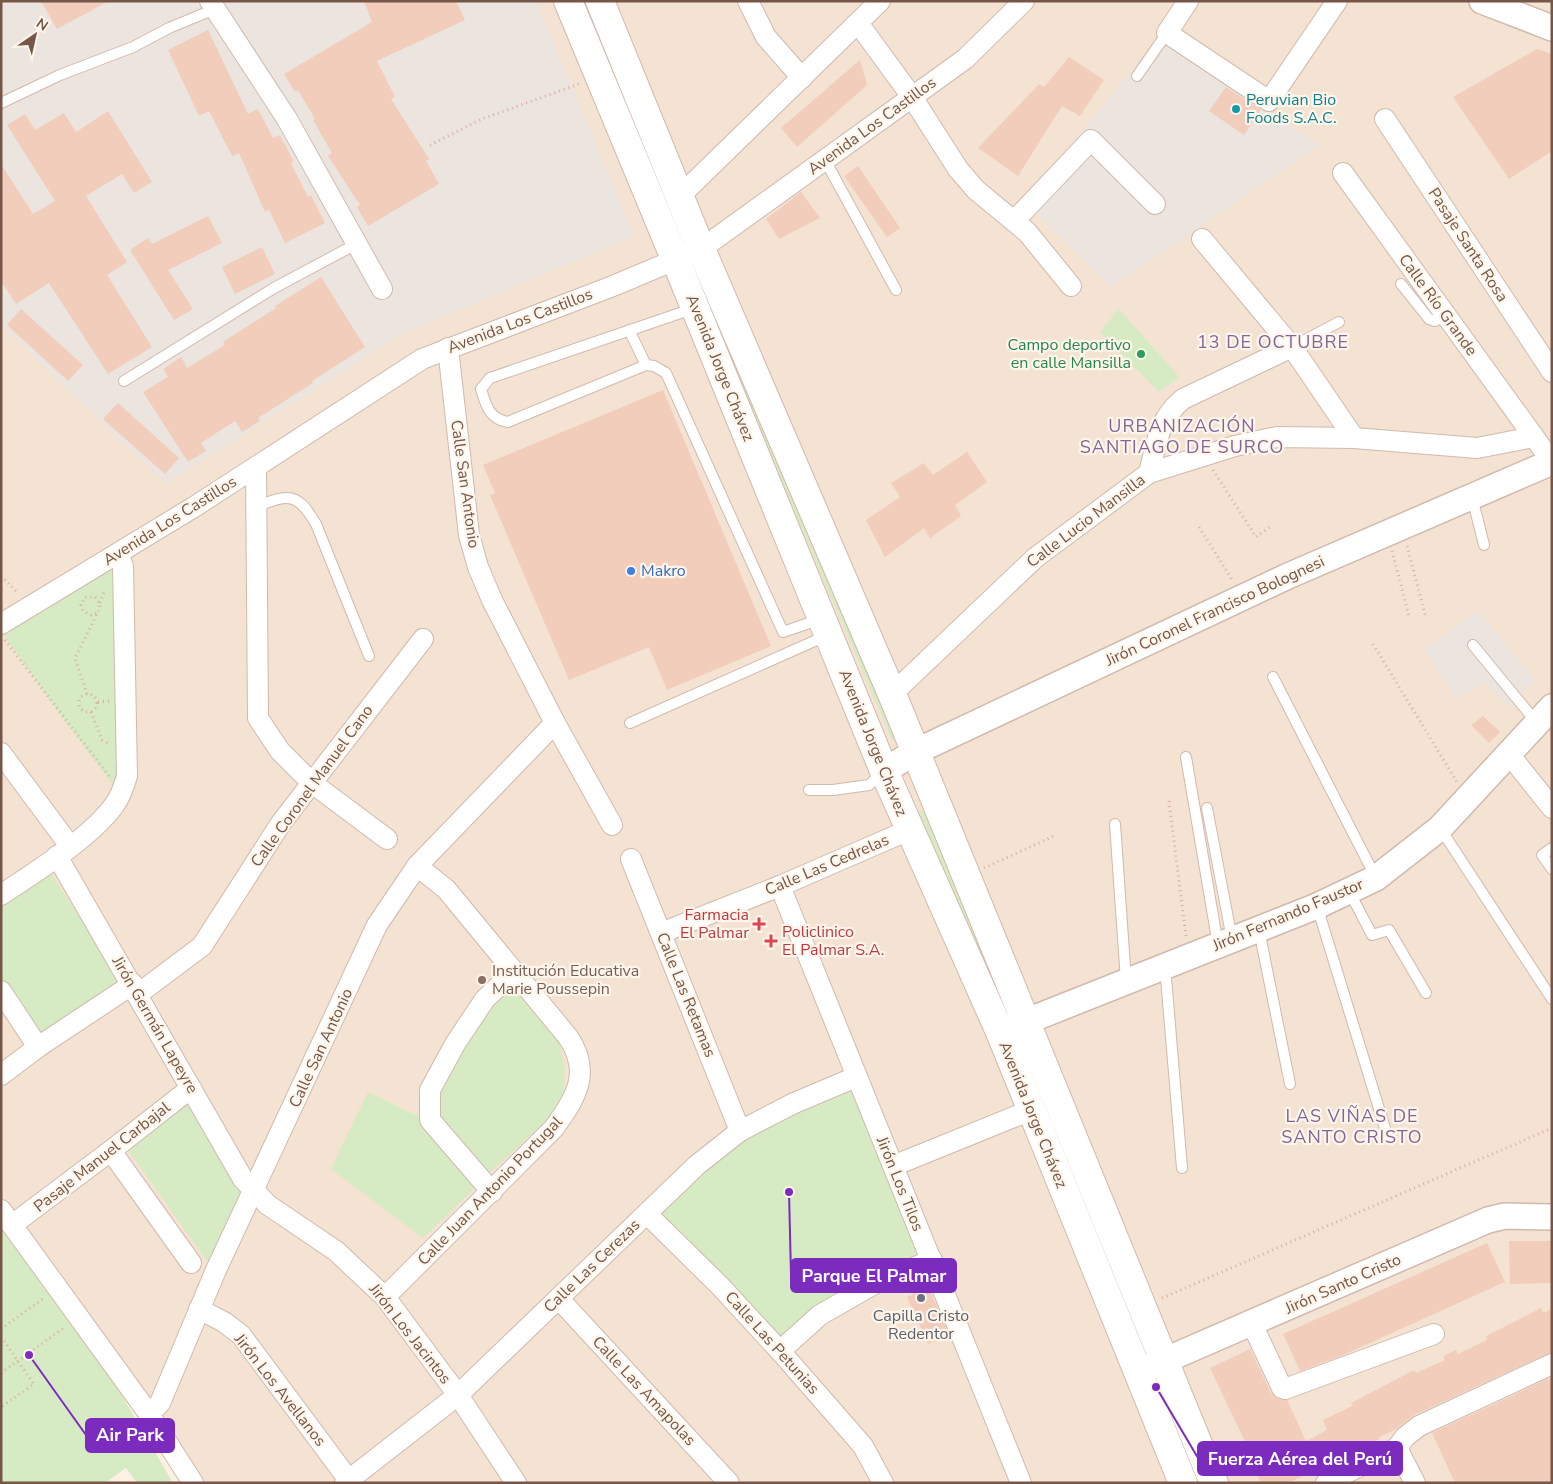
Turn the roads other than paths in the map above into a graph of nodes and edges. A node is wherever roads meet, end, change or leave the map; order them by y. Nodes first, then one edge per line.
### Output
1 (568, 1) edge
2 (600, 1) edge
3 (748, 1) edge
4 (880, 1) edge
5 (1024, 1) edge
6 (1188, 1) edge
7 (1337, 1) edge
8 (1482, 1) edge
9 (212, 5) edge
10 (858, 23) junction
11 (1552, 28) edge
12 (1167, 33) junction
13 (1137, 76) dead end
14 (802, 78) junction
15 (912, 97) junction
16 (1, 103) edge
17 (1385, 119) dead end
18 (825, 160) junction
19 (1343, 173) dead end
20 (680, 196) junction
21 (1155, 204) dead end
22 (1014, 221) junction
23 (1202, 239) dead end
24 (358, 243) junction
25 (701, 249) junction
26 (676, 260) junction
27 (1401, 284) dead end
28 (1071, 286) dead end
29 (382, 289) dead end
30 (896, 290) dead end
31 (696, 308) junction
32 (1445, 315) junction
33 (1340, 322) dead end
34 (629, 330) junction
35 (1292, 347) junction
36 (448, 348) junction
37 (646, 365) junction
38 (1552, 372) edge
39 (124, 381) dead end
40 (1534, 437) junction
41 (1354, 438) junction
42 (1552, 462) edge
43 (256, 467) junction
44 (1149, 473) junction
45 (1472, 496) junction
46 (256, 507) junction
47 (1484, 545) dead end
48 (118, 554) junction
49 (1, 624) edge
50 (826, 627) junction
51 (423, 639) dead end
52 (1473, 645) dead end
53 (369, 656) dead end
54 (1273, 677) dead end
55 (892, 694) junction
56 (1544, 715) edge
57 (555, 723) junction
58 (630, 723) dead end
59 (915, 752) junction
60 (1, 754) edge
61 (1509, 754) junction
62 (1186, 757) dead end
63 (884, 771) junction
64 (312, 783) junction
65 (808, 790) dead end
66 (1207, 808) dead end
67 (1552, 808) edge
68 (612, 824) dead end
69 (1115, 824) dead end
70 (1440, 828) junction
71 (909, 830) junction
72 (387, 839) dead end
73 (1552, 848) edge
74 (64, 851) junction
75 (631, 859) dead end
76 (417, 866) junction
77 (1552, 869) edge
78 (1376, 878) junction
79 (780, 886) junction
80 (1349, 891) junction
81 (1, 895) edge
82 (1317, 906) junction
83 (1259, 929) junction
84 (661, 933) junction
85 (1225, 942) junction
86 (1165, 965) junction
87 (514, 972) junction
88 (1126, 981) junction
89 (136, 989) junction
90 (1, 991) edge
91 (1426, 993) dead end
92 (1552, 1000) edge
93 (1025, 1022) junction
94 (1000, 1032) junction
95 (38, 1047) junction
96 (1, 1075) edge
97 (856, 1077) junction
98 (1290, 1084) dead end
99 (191, 1088) junction
100 (1031, 1110) junction
101 (740, 1131) junction
102 (1388, 1138) dead end
103 (111, 1151) junction
104 (893, 1166) junction
105 (1182, 1168) dead end
106 (492, 1192) junction
107 (254, 1193) junction
108 (647, 1214) junction
109 (7, 1217) edge
110 (1552, 1217) edge
111 (932, 1260) junction
112 (191, 1262) dead end
113 (385, 1297) junction
114 (559, 1299) junction
115 (199, 1309) junction
116 (1252, 1324) junction
117 (1434, 1334) dead end
118 (780, 1351) junction
119 (1166, 1360) junction
120 (1552, 1364) edge
121 (1138, 1372) junction
122 (458, 1395) junction
123 (149, 1414) junction
124 (1397, 1448) junction
125 (1211, 1476) edge
126 (348, 1482) edge
127 (1180, 1482) edge
128 (193, 1483) edge
129 (516, 1483) edge
130 (728, 1483) edge
131 (883, 1483) edge
132 (1021, 1483) edge
133 (1326, 1483) edge
134 (1415, 1483) edge

1 - 26 main road, Avenida Jorge Chávez
2 - 20 main road, Avenida Jorge Chávez
3 - 14 street
4 - 10 street
5 - 15 street, Avenida Los Castillos
6 - 12 street
7 - 12 street
8 - 11 street
9 - 16 lane
9 - 24 street
10 - 14 street
10 - 15 street
12 - 13 lane
14 - 20 street
15 - 18 street, Avenida Los Castillos
15 - 22 street
17 - 38 street, Pasaje Santa Rosa
18 - 25 street, Avenida Los Castillos
18 - 30 lane
19 - 32 street, Calle Río Grande
20 - 25 main road, Avenida Jorge Chávez
21 - 22 street
22 - 28 street
23 - 35 street
24 - 29 street
24 - 39 lane
25 - 26 street, Avenida Los Castillos
25 - 55 main road, Avenida Jorge Chávez
26 - 31 main road, Avenida Jorge Chávez
26 - 36 street, Avenida Los Castillos
27 - 32 lane
31 - 34 lane
31 - 50 main road, Avenida Jorge Chávez
32 - 40 street, Calle Río Grande
33 - 35 lane
34 - 37 lane
34 - 37 lane
35 - 41 street
35 - 44 street
36 - 43 street, Avenida Los Castillos
36 - 57 street, Calle San Antonio
37 - 50 lane
40 - 41 street, Calle Lucio Mansilla
40 - 42 street
41 - 44 street, Calle Lucio Mansilla
42 - 45 street, Jirón Coronel Francisco Bolognesi
43 - 46 street
43 - 48 street, Avenida Los Castillos
44 - 55 street, Calle Lucio Mansilla
45 - 47 lane
45 - 59 street, Jirón Coronel Francisco Bolognesi
46 - 53 lane
46 - 64 street
48 - 49 street, Avenida Los Castillos
48 - 74 street
50 - 58 lane
50 - 63 main road, Avenida Jorge Chávez
51 - 64 street, Calle Coronel Manuel Cano
52 - 56 lane
54 - 78 lane
55 - 59 main road, Avenida Jorge Chávez
56 - 61 street, Jirón Fernando Faustor
57 - 68 street, Calle San Antonio
57 - 76 street, Calle San Antonio
59 - 63 street, Jirón Coronel Francisco Bolognesi
59 - 93 main road, Avenida Jorge Chávez
60 - 74 street, Jirón Germán Lapeyre
61 - 67 street
61 - 70 street, Jirón Fernando Faustor
62 - 85 lane
63 - 65 lane
63 - 71 main road, Avenida Jorge Chávez
64 - 72 street
64 - 89 street, Calle Coronel Manuel Cano
66 - 85 lane
69 - 88 lane
70 - 78 street, Jirón Fernando Faustor
70 - 92 lane
71 - 79 street, Calle Las Cedrelas
71 - 94 main road, Avenida Jorge Chávez
73 - 77 lane
74 - 81 street
74 - 89 street, Jirón Germán Lapeyre
75 - 84 street, Calle Las Retamas
76 - 87 street, Calle Juan Antonio Portugal
76 - 107 street, Calle San Antonio
78 - 80 street, Jirón Fernando Faustor
79 - 84 street, Calle Las Cedrelas
79 - 97 street, Jirón Los Tilos
80 - 82 street, Jirón Fernando Faustor
80 - 91 lane
82 - 83 street, Jirón Fernando Faustor
82 - 102 lane
83 - 85 street, Jirón Fernando Faustor
83 - 98 lane
84 - 101 street, Calle Las Retamas
85 - 86 street, Jirón Fernando Faustor
86 - 88 street, Jirón Fernando Faustor
86 - 105 lane
87 - 106 street
87 - 106 street, Calle Juan Antonio Portugal
88 - 93 street, Jirón Fernando Faustor
89 - 95 street, Calle Coronel Manuel Cano
89 - 99 street, Jirón Germán Lapeyre
90 - 95 street
93 - 94 street, Jirón Fernando Faustor
93 - 119 main road, Avenida Jorge Chávez
94 - 100 main road, Avenida Jorge Chávez
95 - 96 street, Calle Coronel Manuel Cano
97 - 101 street, Calle Las Cerezas
97 - 104 street, Jirón Los Tilos
99 - 103 street, Pasaje Manuel Carbajal
99 - 107 street, Jirón Germán Lapeyre
100 - 104 street
100 - 121 main road, Avenida Jorge Chávez
101 - 108 street, Calle Las Cerezas
103 - 109 street, Pasaje Manuel Carbajal
103 - 112 street
104 - 111 street, Jirón Los Tilos
106 - 113 street, Calle Juan Antonio Portugal
107 - 113 street, Jirón Los Jacintos
107 - 115 street, Calle San Antonio
108 - 114 street, Calle Las Cerezas
108 - 118 street, Calle Las Petunias
109 - 123 street
110 - 116 street, Jirón Santo Cristo
111 - 118 street
111 - 132 street, Jirón Los Tilos
113 - 122 street, Jirón Los Jacintos
114 - 122 street, Calle Las Cerezas
114 - 130 street, Calle Las Amapolas
115 - 123 street, Calle San Antonio
115 - 126 street, Jirón Los Avellanos
116 - 117 street
116 - 119 street, Jirón Santo Cristo
118 - 131 street, Calle Las Petunias
119 - 121 street, Jirón Santo Cristo
119 - 125 main road, Avenida Jorge Chávez
120 - 124 street
121 - 127 main road, Avenida Jorge Chávez
122 - 126 street, Calle Las Cerezas
122 - 129 street, Jirón Los Jacintos
123 - 128 street
124 - 133 street
124 - 134 street
125 - 127 street

